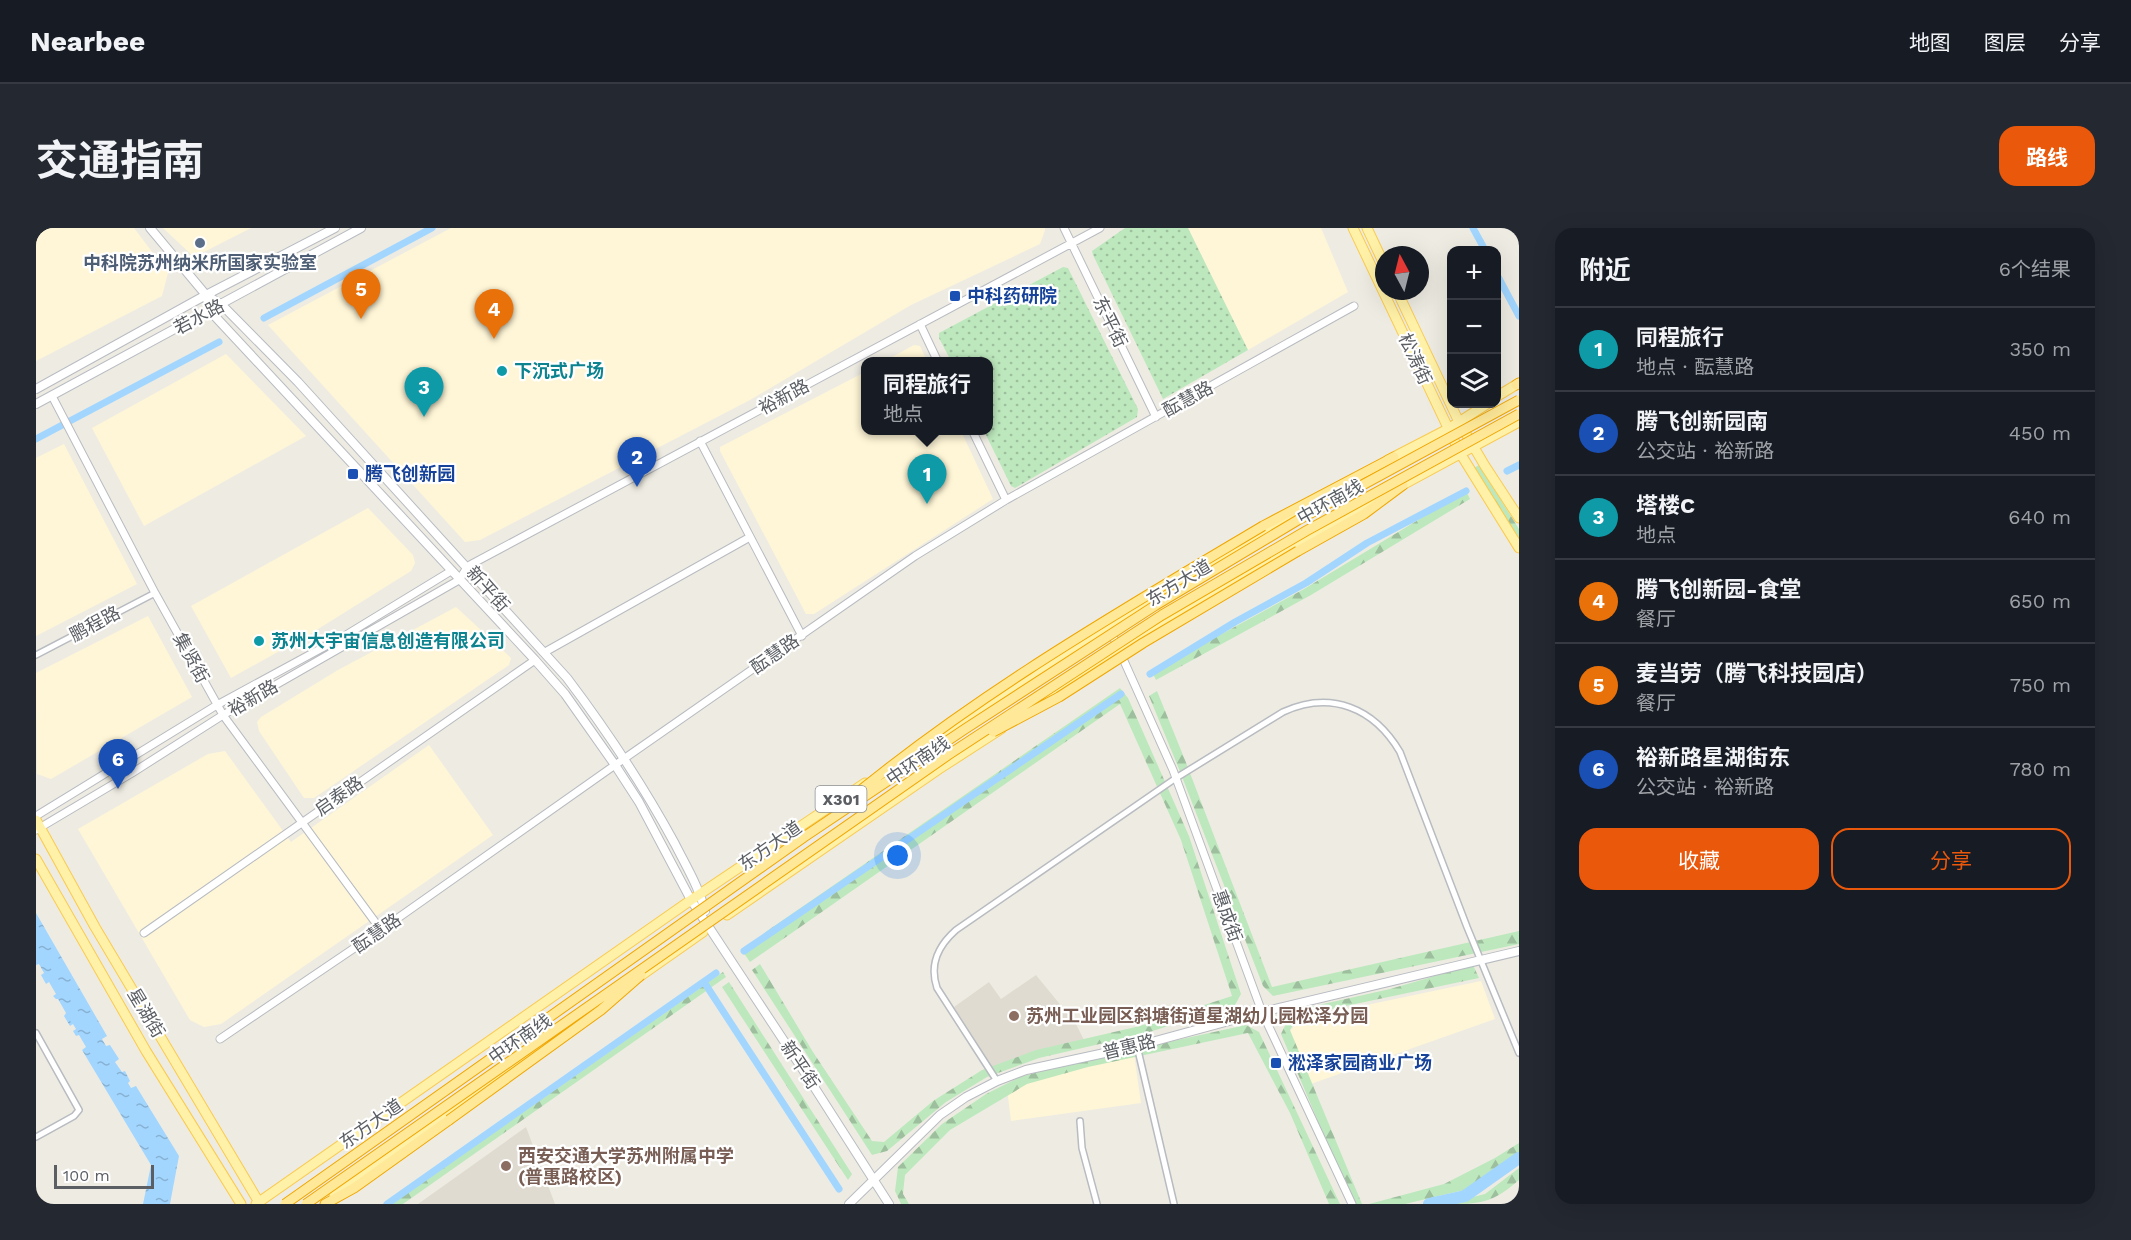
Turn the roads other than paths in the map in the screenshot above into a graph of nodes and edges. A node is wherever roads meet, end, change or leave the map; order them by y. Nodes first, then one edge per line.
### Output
1 (150, 228) edge
2 (335, 228) edge
3 (361, 228) edge
4 (1064, 228) edge
5 (1100, 228) edge
6 (1353, 228) edge
7 (1367, 228) edge
8 (1071, 242) junction
9 (1376, 246) edge
10 (206, 295) junction
11 (1401, 300) edge
12 (222, 305) junction
13 (1354, 306) dead end
14 (210, 311) junction
15 (920, 324) junction
16 (936, 357) edge
17 (1518, 383) edge
18 (36, 388) edge
19 (1501, 394) edge
20 (52, 396) junction
21 (1519, 400) edge
22 (36, 404) edge
23 (1481, 408) edge
24 (1519, 414) edge
25 (1156, 417) junction
26 (1460, 422) junction
27 (1519, 422) edge
28 (1448, 429) junction
29 (974, 435) edge
30 (700, 441) junction
31 (1473, 446) junction
32 (1460, 453) junction
33 (1394, 457) junction
34 (1403, 485) junction
35 (1006, 500) junction
36 (1519, 518) edge
37 (750, 537) junction
38 (1519, 548) edge
39 (468, 566) junction
40 (451, 571) junction
41 (459, 580) junction
42 (155, 593) junction
43 (1108, 626) junction
44 (802, 636) junction
45 (1121, 651) junction
46 (545, 652) junction
47 (36, 655) edge
48 (535, 660) junction
49 (217, 705) junction
50 (223, 715) junction
51 (948, 755) junction
52 (625, 758) junction
53 (615, 765) junction
54 (1176, 778) junction
55 (302, 822) junction
56 (37, 824) edge
57 (804, 837) junction
58 (36, 859) edge
59 (700, 894) junction
60 (691, 900) junction
61 (710, 927) junction
62 (381, 930) junction
63 (144, 933) dead end
64 (672, 948) junction
65 (1519, 951) edge
66 (1480, 959) junction
67 (1262, 1012) junction
68 (36, 1033) edge
69 (220, 1039) dead end
70 (1137, 1046) junction
71 (1519, 1053) edge
72 (997, 1081) junction
73 (1080, 1120) dead end
74 (36, 1137) edge
75 (874, 1180) junction
76 (258, 1203) edge
77 (241, 1204) edge
78 (285, 1204) edge
79 (306, 1204) edge
80 (324, 1204) edge
81 (849, 1204) edge
82 (889, 1204) edge
83 (1096, 1204) edge
84 (1174, 1204) edge
85 (1352, 1204) edge

1 - 10 main road, 新平街
2 - 10 main road, 若水路
3 - 12 main road, 若水路
4 - 8 street, 东平街
5 - 8 street, 裕新路
6 - 28 main road, 松涛街
7 - 9 main road
8 - 15 street, 裕新路
8 - 25 street, 东平街
10 - 12 main road, 新平街
10 - 14 main road, 新平街
10 - 18 main road, 若水路
11 - 26 main road, 松涛街
12 - 14 main road, 若水路
12 - 39 main road, 新平街
13 - 25 street, 酝慧路
14 - 20 main road, 若水路
14 - 40 main road, 新平街
15 - 16 street
15 - 30 street, 裕新路
17 - 19 main road
20 - 22 main road, 若水路
20 - 42 street, 集贤街
21 - 57 highway, 中环南线, bridge
23 - 26 main road, 东方大道 / X301
24 - 51 highway, 中环南线, bridge
25 - 35 street, 酝慧路
26 - 28 main road, 东方大道 / X301
26 - 31 main road, 松涛街
27 - 31 main road, 东方大道 / X301
28 - 32 main road, 松涛街
28 - 33 main road, 东方大道 / X301
29 - 35 street
30 - 37 street
30 - 39 street, 裕新路
31 - 32 main road, 东方大道 / X301
31 - 36 main road, 松涛街
32 - 34 main road, 东方大道 / X301
32 - 38 main road, 松涛街
33 - 43 main road, 东方大道 / X301
33 - 57 highway, bridge
34 - 45 main road, 东方大道 / X301
34 - 51 highway, bridge
35 - 44 street, 酝慧路
37 - 44 street
37 - 46 street
39 - 40 main road, 裕新路
39 - 41 street, 裕新路
39 - 46 main road, 新平街
40 - 41 main road, 新平街
40 - 49 street, 裕新路
41 - 48 main road, 新平街
41 - 50 street, 裕新路
42 - 47 street, 鹏程路
42 - 49 street, 集贤街
43 - 45 street, 惠成街
43 - 59 main road, 东方大道 / X301
44 - 52 street, 酝慧路
45 - 54 street, 惠成街
45 - 61 main road, 东方大道 / X301
46 - 52 main road, 新平街
48 - 53 main road, 新平街
48 - 55 street, 启泰路
49 - 50 street, 集贤街
49 - 56 street, 裕新路
50 - 55 street, 集贤街
50 - 56 street, 裕新路
51 - 64 highway, 中环南线, bridge
52 - 53 street, 酝慧路
52 - 59 main road, 新平街
53 - 60 main road, 新平街
53 - 62 street, 酝慧路
54 - 66 street
54 - 67 street, 惠成街
54 - 72 street
55 - 62 street, 集贤街
55 - 63 street, 启泰路
56 - 76 main road, 星湖街
57 - 78 highway, 中环南线, bridge
58 - 77 main road, 星湖街
59 - 60 main road, 东方大道 / X301
59 - 61 main road, 新平街
60 - 61 main road, 新平街
60 - 76 main road, 东方大道 / X301
61 - 75 main road, 新平街
61 - 80 main road, 东方大道 / X301
62 - 69 street, 酝慧路
64 - 79 highway, 中环南线, bridge
64 - 80 highway, bridge
65 - 66 main road, 普惠路
66 - 67 main road, 普惠路
66 - 71 street
67 - 70 main road, 普惠路
67 - 85 street, 惠成街
68 - 74 street
70 - 72 main road, 普惠路
70 - 84 street
72 - 75 main road, 普惠路
73 - 83 street
75 - 81 main road, 普惠路
75 - 82 main road, 新平街

